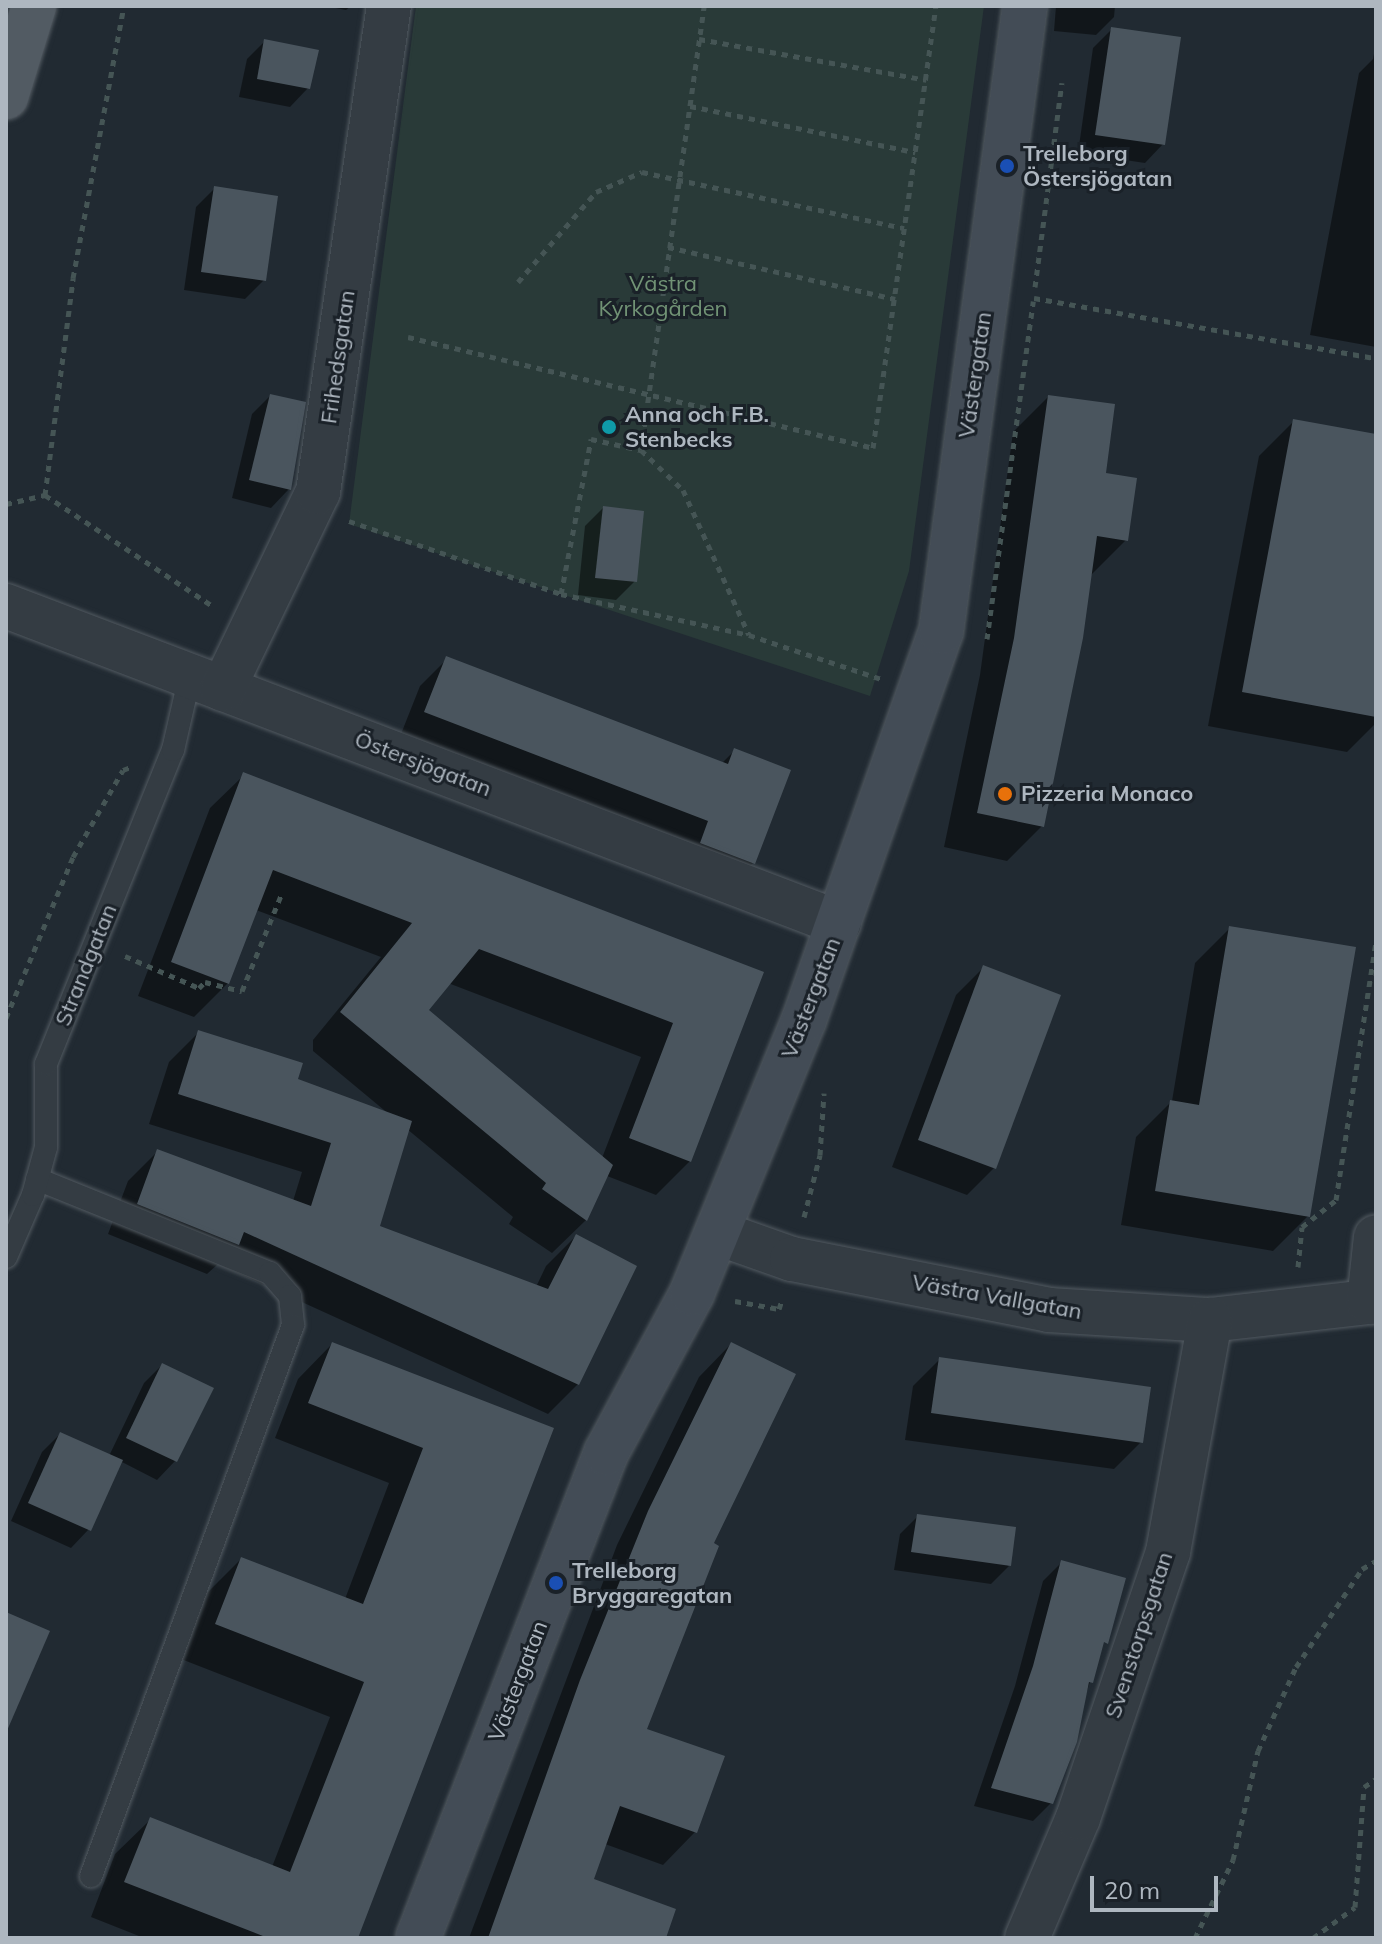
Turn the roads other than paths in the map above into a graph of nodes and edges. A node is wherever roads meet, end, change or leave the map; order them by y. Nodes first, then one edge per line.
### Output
1 (34, 6) edge
2 (389, 6) edge
3 (1025, 6) edge
4 (6, 97) edge
5 (6, 606) edge
6 (207, 683) junction
7 (839, 923) junction
8 (37, 1179) junction
9 (718, 1233) junction
10 (1376, 1237) edge
11 (6, 1257) edge
12 (1372, 1301) edge
13 (1210, 1320) junction
14 (91, 1876) dead end
15 (418, 1938) edge
16 (1027, 1938) edge

1 - 4 main road
2 - 6 street, Frihedsgatan
3 - 7 street, Västergatan
5 - 6 street, Östersjögatan
6 - 7 street, Östersjögatan
6 - 8 lane, Strandgatan
7 - 9 street, Västergatan
8 - 11 lane, Strandgatan
8 - 14 lane
9 - 13 street, Västra Vallgatan
9 - 15 street, Västergatan
10 - 12 street
12 - 13 street, Västra Vallgatan
13 - 16 street, Svenstorpsgatan

